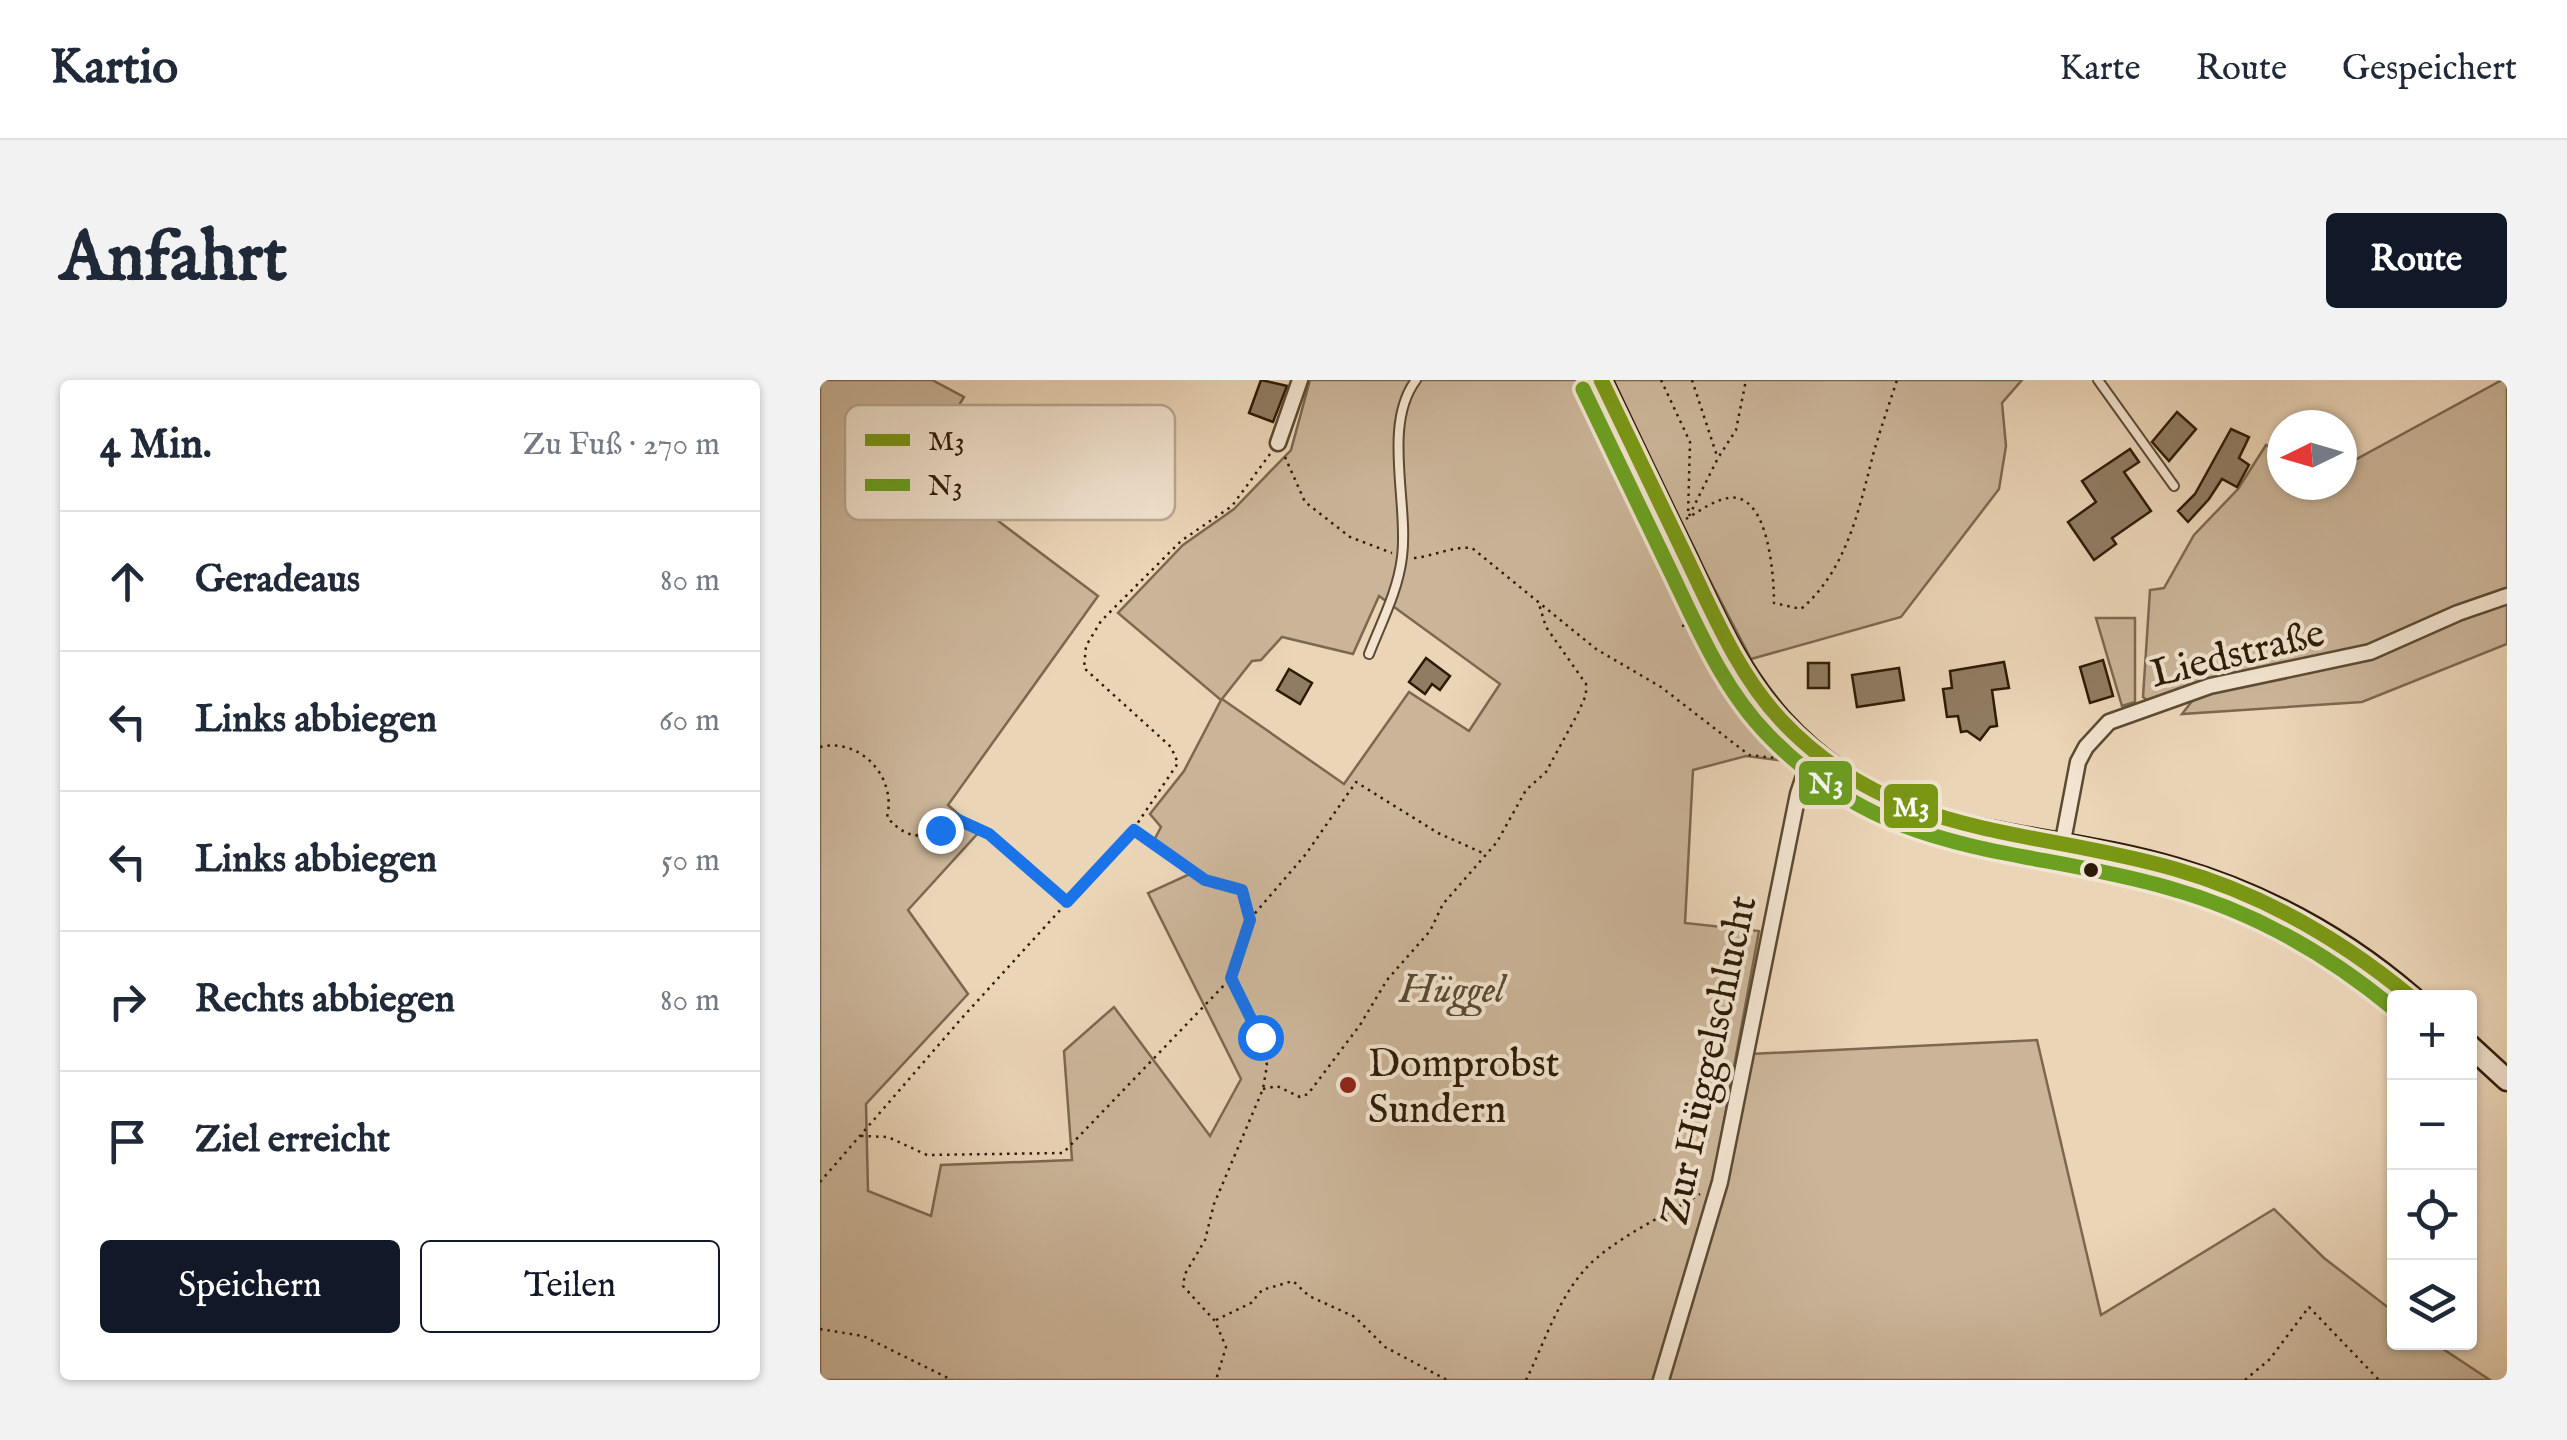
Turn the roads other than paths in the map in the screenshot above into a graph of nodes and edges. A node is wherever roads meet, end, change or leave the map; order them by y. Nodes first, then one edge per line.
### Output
1 (1300, 380) edge
2 (1416, 380) edge
3 (1600, 380) edge
4 (2098, 380) edge
5 (1278, 444) road end
6 (2174, 486) dead end
7 (2507, 596) edge
8 (1370, 654) dead end
9 (1818, 756) junction
10 (2060, 854) junction
11 (2404, 990) edge
12 (2477, 1052) edge
13 (2507, 1080) edge
14 (1661, 1380) edge

1 - 5 street
2 - 8 lane
3 - 9 street
4 - 6 lane
7 - 10 street, Liedstraße
9 - 10 street
9 - 14 street, Zur Hüggelschlucht
10 - 11 street
12 - 13 street

